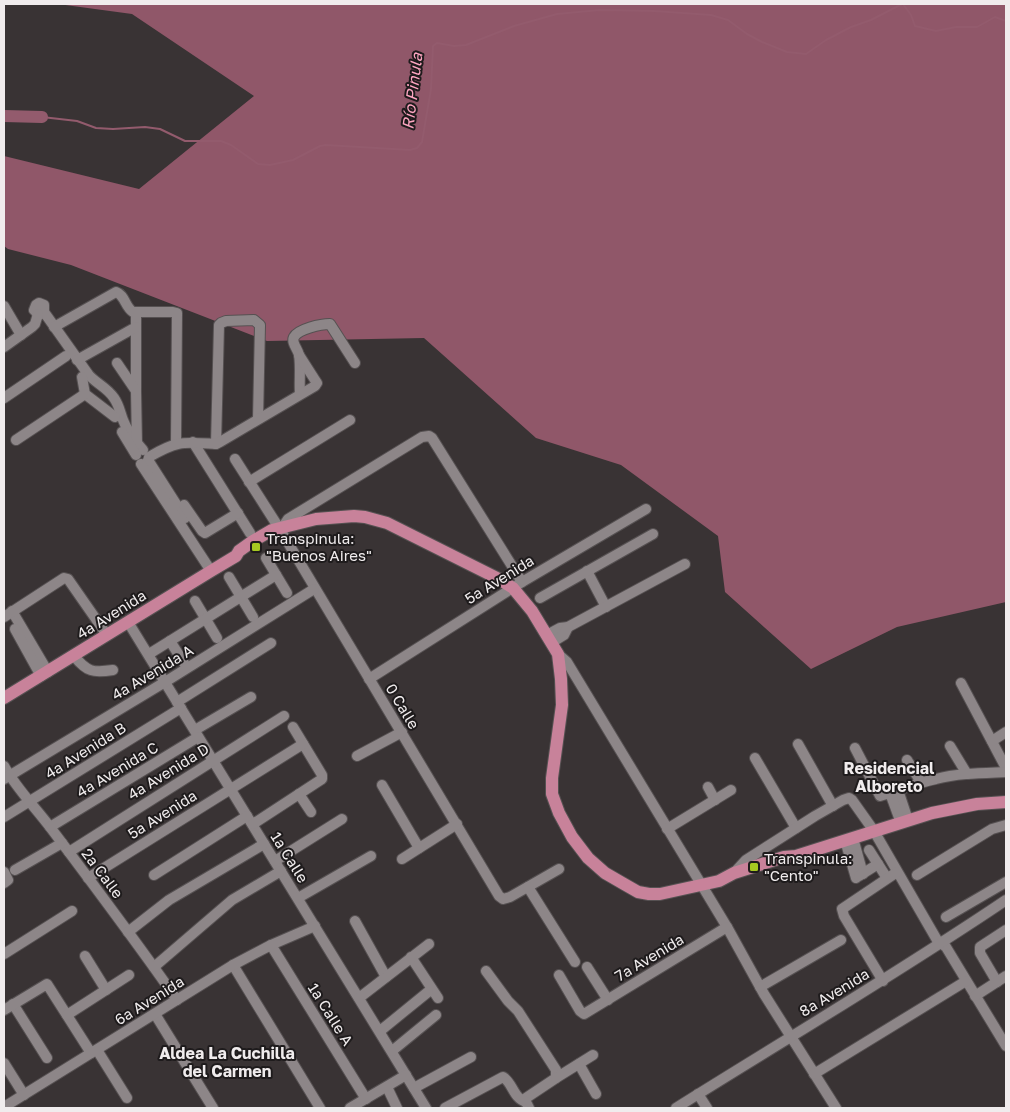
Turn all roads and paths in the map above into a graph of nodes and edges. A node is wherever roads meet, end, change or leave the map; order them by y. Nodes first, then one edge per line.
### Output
1 (4, 306) edge
2 (136, 312) junction
3 (40, 314) junction
4 (54, 327) junction
5 (136, 327) junction
6 (21, 335) junction
7 (4, 347) edge
8 (299, 355) junction
9 (66, 356) junction
10 (77, 360) junction
11 (354, 362) dead end
12 (117, 363) dead end
13 (82, 377) junction
14 (136, 391) junction
15 (85, 394) junction
16 (300, 394) junction
17 (4, 398) edge
18 (115, 417) junction
19 (258, 419) junction
20 (350, 420) dead end
21 (16, 440) dead end
22 (193, 442) junction
23 (176, 443) junction
24 (216, 444) junction
25 (143, 455) junction
26 (235, 459) dead end
27 (161, 469) dead end
28 (249, 482) junction
29 (646, 509) dead end
30 (238, 513) junction
31 (282, 528) junction
32 (250, 532) dead end
33 (653, 534) dead end
34 (266, 558) dead end
35 (685, 564) dead end
36 (214, 570) junction
37 (587, 570) junction
38 (276, 575) junction
39 (229, 577) dead end
40 (517, 585) junction
41 (314, 589) junction
42 (287, 593) dead end
43 (241, 597) junction
44 (540, 598) dead end
45 (195, 601) dead end
46 (606, 607) junction
47 (8, 614) edge
48 (253, 617) dead end
49 (205, 619) junction
50 (128, 622) junction
51 (107, 635) junction
52 (217, 638) dead end
53 (549, 639) junction
54 (170, 641) junction
55 (271, 642) dead end
56 (149, 654) junction
57 (558, 654) junction
58 (74, 656) junction
59 (184, 663) dead end
60 (113, 670) dead end
61 (44, 674) junction
62 (370, 679) junction
63 (165, 682) junction
64 (961, 683) dead end
65 (251, 697) dead end
66 (4, 698) edge
67 (179, 705) junction
68 (284, 716) dead end
69 (293, 727) dead end
70 (402, 732) junction
71 (1006, 732) edge
72 (197, 733) junction
73 (992, 741) junction
74 (303, 744) junction
75 (798, 744) dead end
76 (950, 746) dead end
77 (854, 748) dead end
78 (357, 756) dead end
79 (755, 758) dead end
80 (213, 760) junction
81 (908, 760) dead end
82 (1006, 768) edge
83 (1006, 772) edge
84 (6, 774) edge
85 (967, 774) junction
86 (922, 782) junction
87 (382, 786) dead end
88 (708, 787) dead end
89 (231, 789) junction
90 (731, 790) dead end
91 (894, 791) junction
92 (299, 794) junction
93 (715, 800) junction
94 (31, 802) junction
95 (1006, 802) edge
96 (834, 806) junction
97 (311, 812) dead end
98 (4, 817) edge
99 (342, 819) dead end
100 (250, 820) junction
101 (904, 822) junction
102 (457, 824) junction
103 (1006, 825) edge
104 (50, 827) junction
105 (796, 828) junction
106 (667, 829) junction
107 (874, 831) junction
108 (849, 839) junction
109 (62, 843) junction
110 (264, 844) junction
111 (419, 848) junction
112 (870, 850) dead end
113 (69, 852) junction
114 (371, 856) dead end
115 (796, 856) junction
116 (402, 859) dead end
117 (275, 861) junction
118 (878, 864) junction
119 (559, 869) dead end
120 (15, 870) dead end
121 (281, 871) junction
122 (4, 872) edge
123 (897, 872) junction
124 (154, 874) dead end
125 (734, 874) junction
126 (885, 875) dead end
127 (917, 876) dead end
128 (88, 878) junction
129 (719, 881) junction
130 (1006, 882) edge
131 (4, 883) edge
132 (701, 886) junction
133 (528, 887) junction
134 (298, 898) junction
135 (1006, 900) edge
136 (72, 910) dead end
137 (946, 917) dead end
138 (355, 921) dead end
139 (315, 926) junction
140 (727, 928) junction
141 (1006, 930) edge
142 (128, 932) junction
143 (841, 940) dead end
144 (429, 944) dead end
145 (941, 944) junction
146 (271, 945) junction
147 (4, 954) edge
148 (85, 956) dead end
149 (411, 957) junction
150 (575, 962) dead end
151 (234, 965) junction
152 (154, 967) junction
153 (587, 967) dead end
154 (486, 971) dead end
155 (129, 975) dead end
156 (559, 975) dead end
157 (386, 977) junction
158 (1002, 979) edge
159 (883, 981) junction
160 (966, 981) junction
161 (760, 987) junction
162 (106, 990) junction
163 (976, 996) junction
164 (359, 998) junction
165 (177, 1000) junction
166 (608, 1000) junction
167 (14, 1004) junction
168 (4, 1010) edge
169 (155, 1014) junction
170 (66, 1015) junction
171 (436, 1015) dead end
172 (380, 1031) junction
173 (790, 1036) junction
174 (1006, 1046) edge
175 (94, 1051) junction
176 (392, 1052) junction
177 (593, 1055) dead end
178 (471, 1057) dead end
179 (48, 1058) dead end
180 (4, 1063) edge
181 (579, 1064) junction
182 (814, 1074) junction
183 (406, 1075) junction
184 (556, 1078) junction
185 (387, 1087) junction
186 (414, 1088) junction
187 (596, 1094) dead end
188 (698, 1094) junction
189 (24, 1095) junction
190 (127, 1098) dead end
191 (359, 1105) edge
192 (527, 1105) edge
193 (8, 1106) edge
194 (213, 1108) edge
195 (320, 1108) edge
196 (398, 1108) edge
197 (426, 1108) edge
198 (445, 1108) edge
199 (676, 1108) edge
200 (707, 1108) edge
201 (836, 1108) edge

1 - 6 street
2 - 4 street
2 - 5 street
2 - 23 street
3 - 4 street
3 - 6 street
3 - 9 street
4 - 10 street
5 - 10 street
5 - 14 street
6 - 7 street
8 - 11 street
8 - 16 street
8 - 16 street
9 - 13 street
9 - 17 street
10 - 25 street
12 - 14 street
13 - 15 street
13 - 18 street
14 - 25 street
15 - 18 street
15 - 21 street
16 - 19 street
18 - 25 street
19 - 24 street
19 - 24 street
20 - 28 street
22 - 23 street
22 - 24 street
22 - 30 street
23 - 25 street
25 - 36 street
26 - 28 street, 0 Calle
27 - 30 street
28 - 31 street, 0 Calle
29 - 40 street, 5a Avenida
30 - 32 street
31 - 36 main road, 4a Avenida
31 - 40 main road, 4a Avenida
31 - 40 street, 4a Avenida
31 - 41 street, 0 Calle
33 - 37 street
34 - 38 street
35 - 46 street
36 - 50 main road, 4a Avenida
37 - 44 street
37 - 46 street
38 - 42 street
38 - 43 street
39 - 43 street
40 - 53 main road
40 - 62 street, 5a Avenida
41 - 62 street, 0 Calle
41 - 63 street, 4a Avenida A
43 - 48 street
43 - 49 street
45 - 49 street
46 - 53 street
47 - 51 street
47 - 61 street
49 - 52 street
49 - 54 street
50 - 51 main road, 4a Avenida
50 - 56 street, 1a Calle
51 - 58 main road, 4a Avenida
53 - 57 main road
54 - 56 street
54 - 59 street
55 - 67 street, 4a Avenida B
56 - 63 street, 1a Calle
57 - 106 street
57 - 132 main road
58 - 60 street
58 - 61 main road, 4a Avenida
61 - 66 main road, 4a Avenida
62 - 70 street, 0 Calle
63 - 67 street, 1a Calle
63 - 84 street, 4a Avenida A
64 - 73 street
65 - 72 street, 4a Avenida C
67 - 72 street, 1a Calle
67 - 94 street, 4a Avenida B
68 - 80 street, 4a Avenida D
69 - 74 street
70 - 78 street
70 - 102 street, 0 Calle
71 - 73 street
72 - 80 street, 1a Calle
72 - 104 street, 4a Avenida C
73 - 82 street
74 - 89 street, 5a Avenida
74 - 92 street
75 - 96 street
76 - 85 street
77 - 91 street
79 - 105 street
80 - 89 street, 1a Calle
80 - 113 street, 4a Avenida D
81 - 86 street
83 - 85 street
84 - 94 street, 2a Calle
85 - 86 street
86 - 91 street
87 - 111 street
88 - 93 street
89 - 100 street, 1a Calle
89 - 128 street, 5a Avenida
90 - 93 street
91 - 101 street
92 - 97 street
92 - 100 street
93 - 106 street
94 - 98 street, 4a Avenida B
94 - 104 street, 2a Calle
95 - 101 main road
96 - 105 street
96 - 107 street
99 - 117 street
100 - 110 street, 1a Calle
100 - 124 street
101 - 107 main road
102 - 111 street
102 - 133 street, 0 Calle
103 - 127 street
104 - 109 street, 2a Calle
105 - 125 street
106 - 132 street
107 - 108 main road
107 - 123 street
108 - 115 main road
108 - 118 street
109 - 113 street, 2a Calle
109 - 120 street
110 - 117 street, 1a Calle
110 - 142 street
111 - 116 street
112 - 118 street
113 - 128 street, 2a Calle
114 - 134 street
115 - 125 main road
115 - 129 main road
117 - 121 street, 1a Calle
118 - 126 street
119 - 133 street
121 - 134 street, 1a Calle
121 - 152 street
122 - 131 street
123 - 145 street
123 - 159 street
125 - 129 main road
128 - 142 street, 2a Calle
129 - 132 main road
130 - 137 street
132 - 140 street
133 - 150 street
134 - 139 street, 1a Calle
135 - 145 street, 8a Avenida
136 - 147 street
138 - 157 street
139 - 146 street, 6a Avenida
139 - 164 street, 1a Calle
140 - 161 street
140 - 166 street, 7a Avenida
141 - 158 street
142 - 152 street, 2a Calle
143 - 161 street
144 - 149 street
145 - 159 street, 8a Avenida
145 - 160 street
146 - 151 street, 6a Avenida
146 - 191 street, 1a Calle A
148 - 162 street
149 - 157 street
149 - 172 street
151 - 165 street, 6a Avenida
151 - 195 street
152 - 165 street, 2a Calle
153 - 166 street
154 - 184 street
155 - 162 street
156 - 166 street, 7a Avenida
157 - 164 street
158 - 163 street
159 - 173 street, 8a Avenida
160 - 163 street
160 - 182 street
161 - 173 street
162 - 170 street
163 - 174 street
164 - 172 street, 1a Calle
165 - 169 street, 6a Avenida
167 - 168 street
167 - 170 street
167 - 179 street
169 - 175 street, 6a Avenida
169 - 194 street
170 - 175 street
171 - 176 street
172 - 176 street, 1a Calle
173 - 182 street
173 - 188 street, 8a Avenida
175 - 189 street, 6a Avenida
175 - 190 street
176 - 183 street, 1a Calle
177 - 181 street
178 - 186 street
180 - 189 street
181 - 184 street
181 - 187 street
182 - 201 street
183 - 185 street
183 - 186 street, 1a Calle
184 - 192 street
185 - 191 street
185 - 196 street
186 - 197 street, 1a Calle
188 - 199 street, 8a Avenida
188 - 200 street
189 - 193 street, 6a Avenida
192 - 198 street

